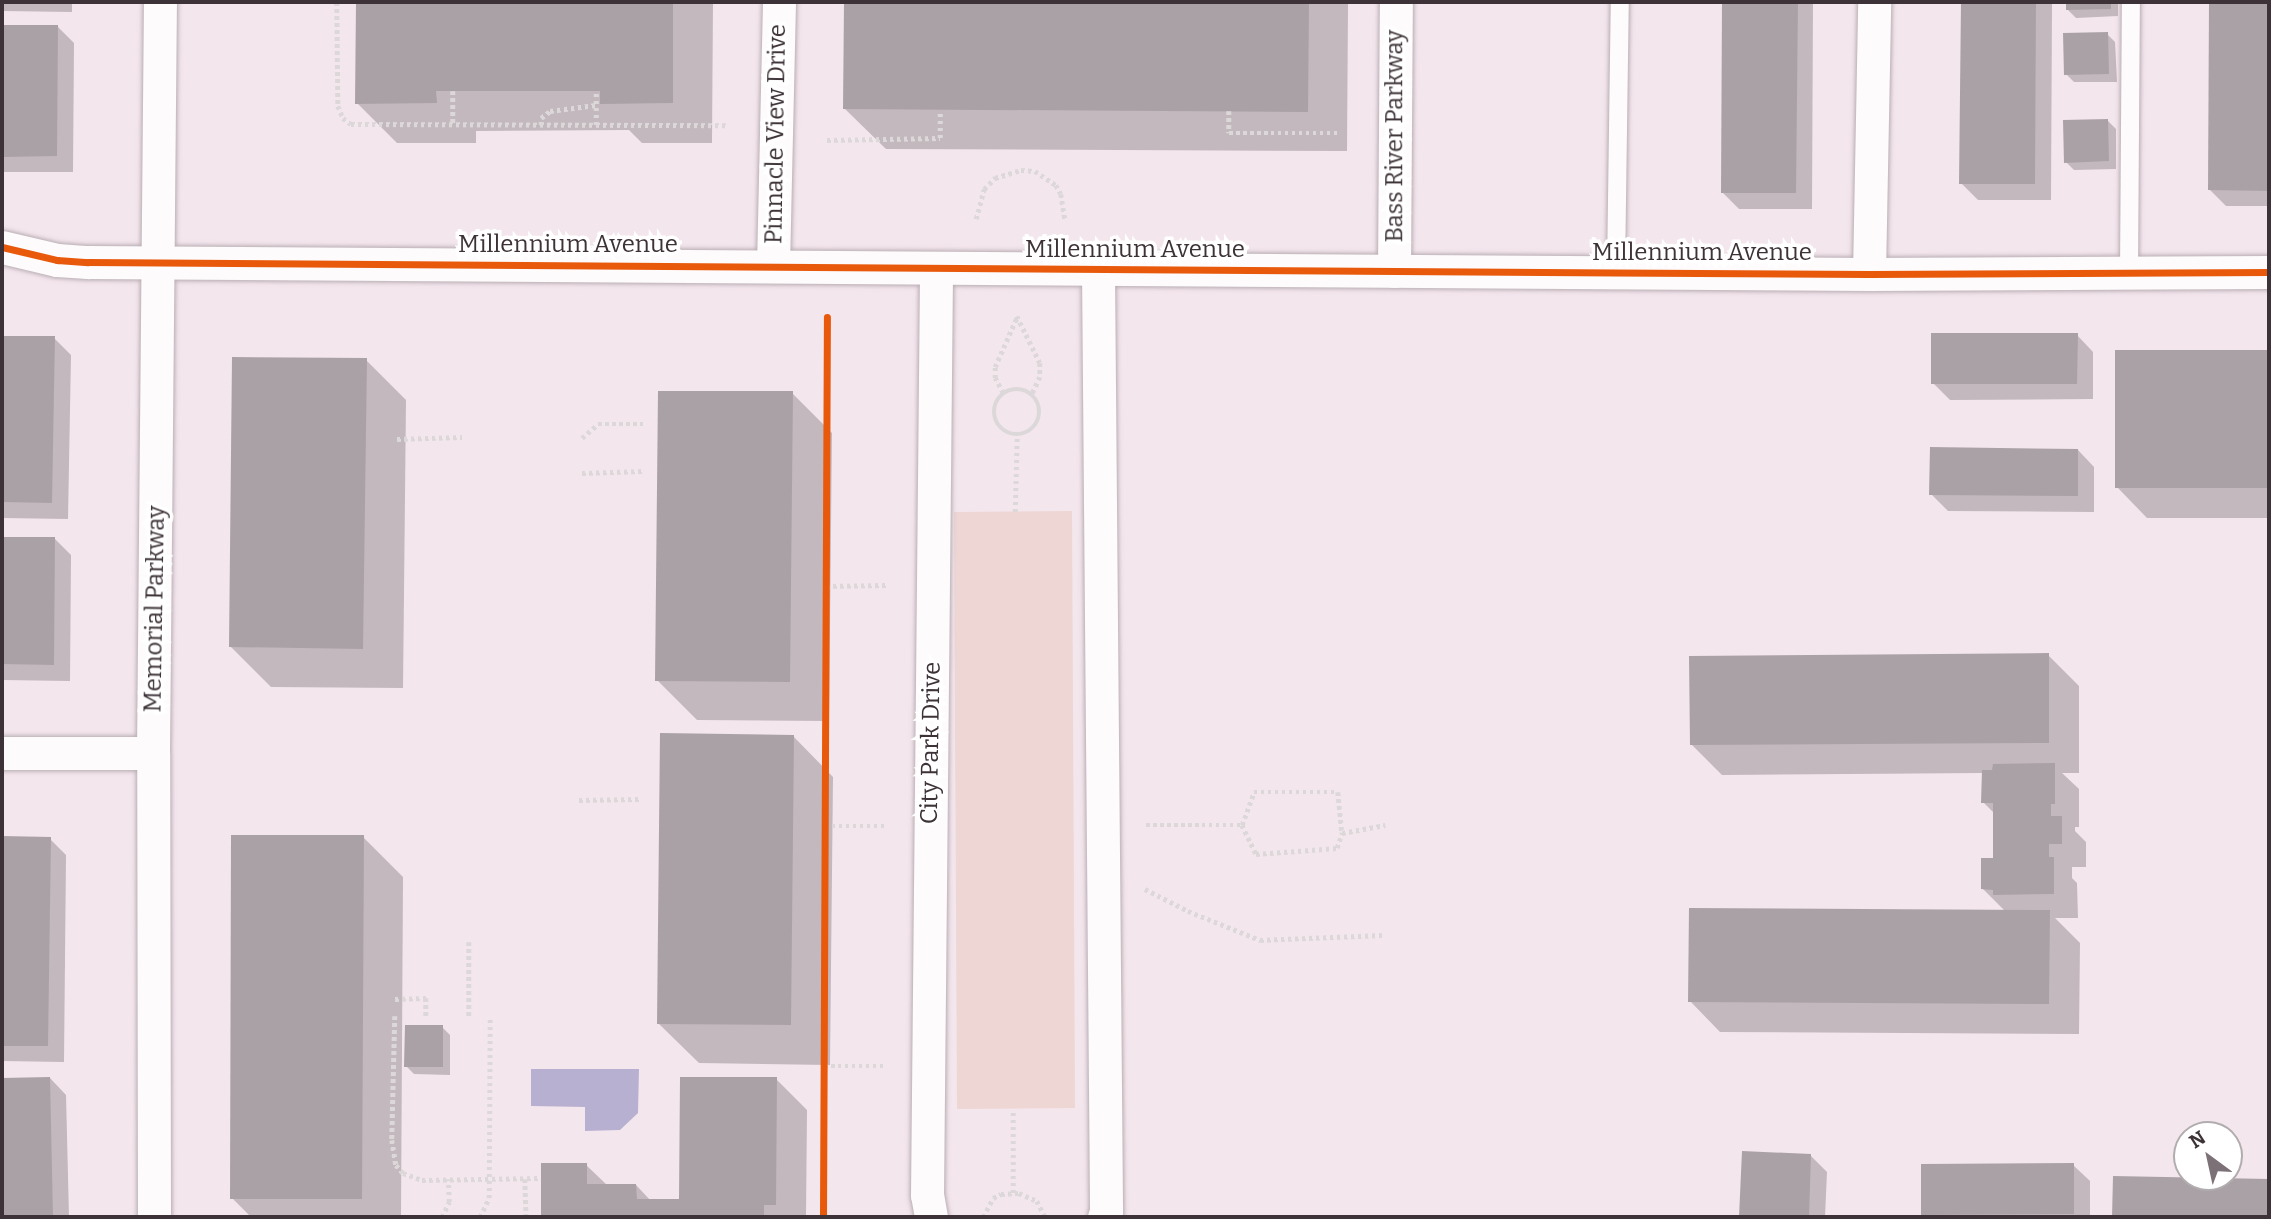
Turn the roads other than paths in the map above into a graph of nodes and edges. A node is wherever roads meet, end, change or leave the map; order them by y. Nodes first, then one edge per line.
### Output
1 (160, 2) edge
2 (779, 2) edge
3 (1396, 2) edge
4 (1620, 2) edge
5 (1874, 2) edge
6 (2131, 2) edge
7 (2, 247) edge
8 (159, 261) junction
9 (773, 266) junction
10 (936, 268) junction
11 (1098, 269) junction
12 (1394, 271) junction
13 (1616, 272) junction
14 (2269, 272) edge
15 (2129, 273) junction
16 (1869, 274) junction
17 (2, 753) edge
18 (153, 753) junction
19 (153, 1217) edge
20 (931, 1217) edge
21 (1104, 1217) edge

1 - 8 street, Memorial Parkway
2 - 9 street, Pinnacle View Drive
3 - 12 street, Bass River Parkway
4 - 13 lane
5 - 16 street
6 - 15 lane
7 - 8 street, Millennium Avenue
8 - 9 street, Millennium Avenue
8 - 18 street, Memorial Parkway
9 - 10 street, Millennium Avenue
10 - 11 street, Millennium Avenue
10 - 20 street, City Park Drive
11 - 12 street, Millennium Avenue
11 - 21 street
12 - 13 street, Millennium Avenue
13 - 16 street, Millennium Avenue
14 - 15 street, Millennium Avenue
15 - 16 street, Millennium Avenue
17 - 18 street
18 - 19 street, Memorial Parkway

